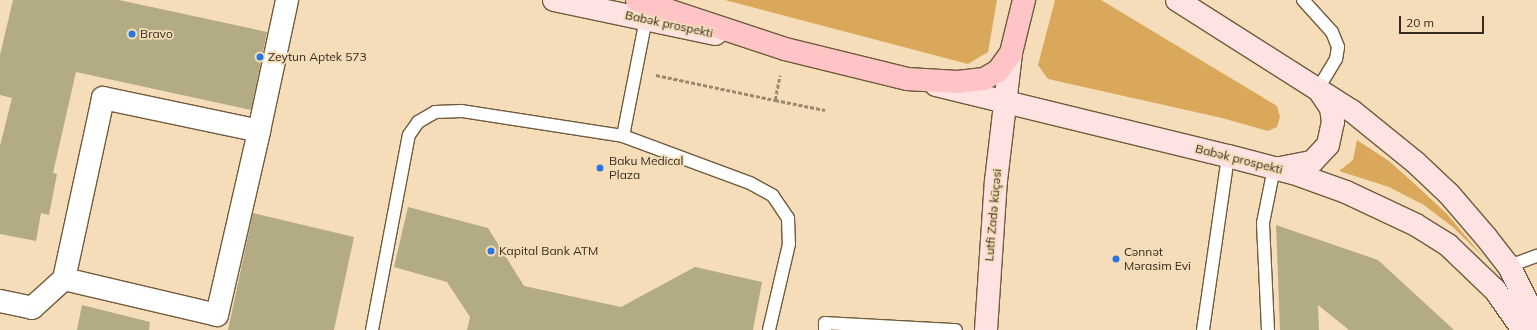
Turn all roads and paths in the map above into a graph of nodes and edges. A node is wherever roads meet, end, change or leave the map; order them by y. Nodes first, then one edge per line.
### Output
1 (287, 0) edge
2 (554, 0) edge
3 (637, 0) edge
4 (1024, 0) edge
5 (1177, 0) edge
6 (1302, 0) edge
7 (646, 19) junction
8 (785, 49) junction
9 (1011, 54) junction
10 (636, 70) junction
11 (907, 79) junction
12 (1318, 89) junction
13 (775, 100) junction
14 (1004, 101) junction
15 (825, 110) dead end
16 (259, 131) junction
17 (623, 136) junction
18 (1228, 156) junction
19 (1274, 168) junction
20 (1537, 256) edge
21 (1509, 266) junction
22 (64, 279) junction
23 (0, 301) edge
24 (1537, 322) edge
25 (372, 330) edge
26 (768, 330) edge
27 (825, 330) edge
28 (956, 330) edge
29 (986, 330) edge
30 (1203, 330) edge
31 (1268, 330) edge
32 (1523, 330) edge

1 - 16 street
2 - 7 main road, Babək prospekti
3 - 8 main road, Babək prospekti
4 - 9 main road, Babək prospekti
5 - 12 main road
6 - 12 lane
7 - 8 main road, Babək prospekti
7 - 10 lane
8 - 11 main road, Babək prospekti
8 - 13 path
9 - 11 main road, Babək prospekti
9 - 14 main road, Lutfi Zadə küçəsi
10 - 13 path
10 - 17 lane
11 - 14 main road, Babək prospekti
12 - 19 main road
12 - 21 main road
13 - 15 path
14 - 18 main road, Babək prospekti
14 - 29 main road, Lutfi Zadə küçəsi
16 - 22 street
16 - 22 street
17 - 25 lane
17 - 26 lane
18 - 19 main road, Babək prospekti
18 - 30 lane
19 - 31 lane
19 - 32 main road, Babək prospekti
20 - 21 lane
21 - 24 main road
22 - 23 street
27 - 28 lane

